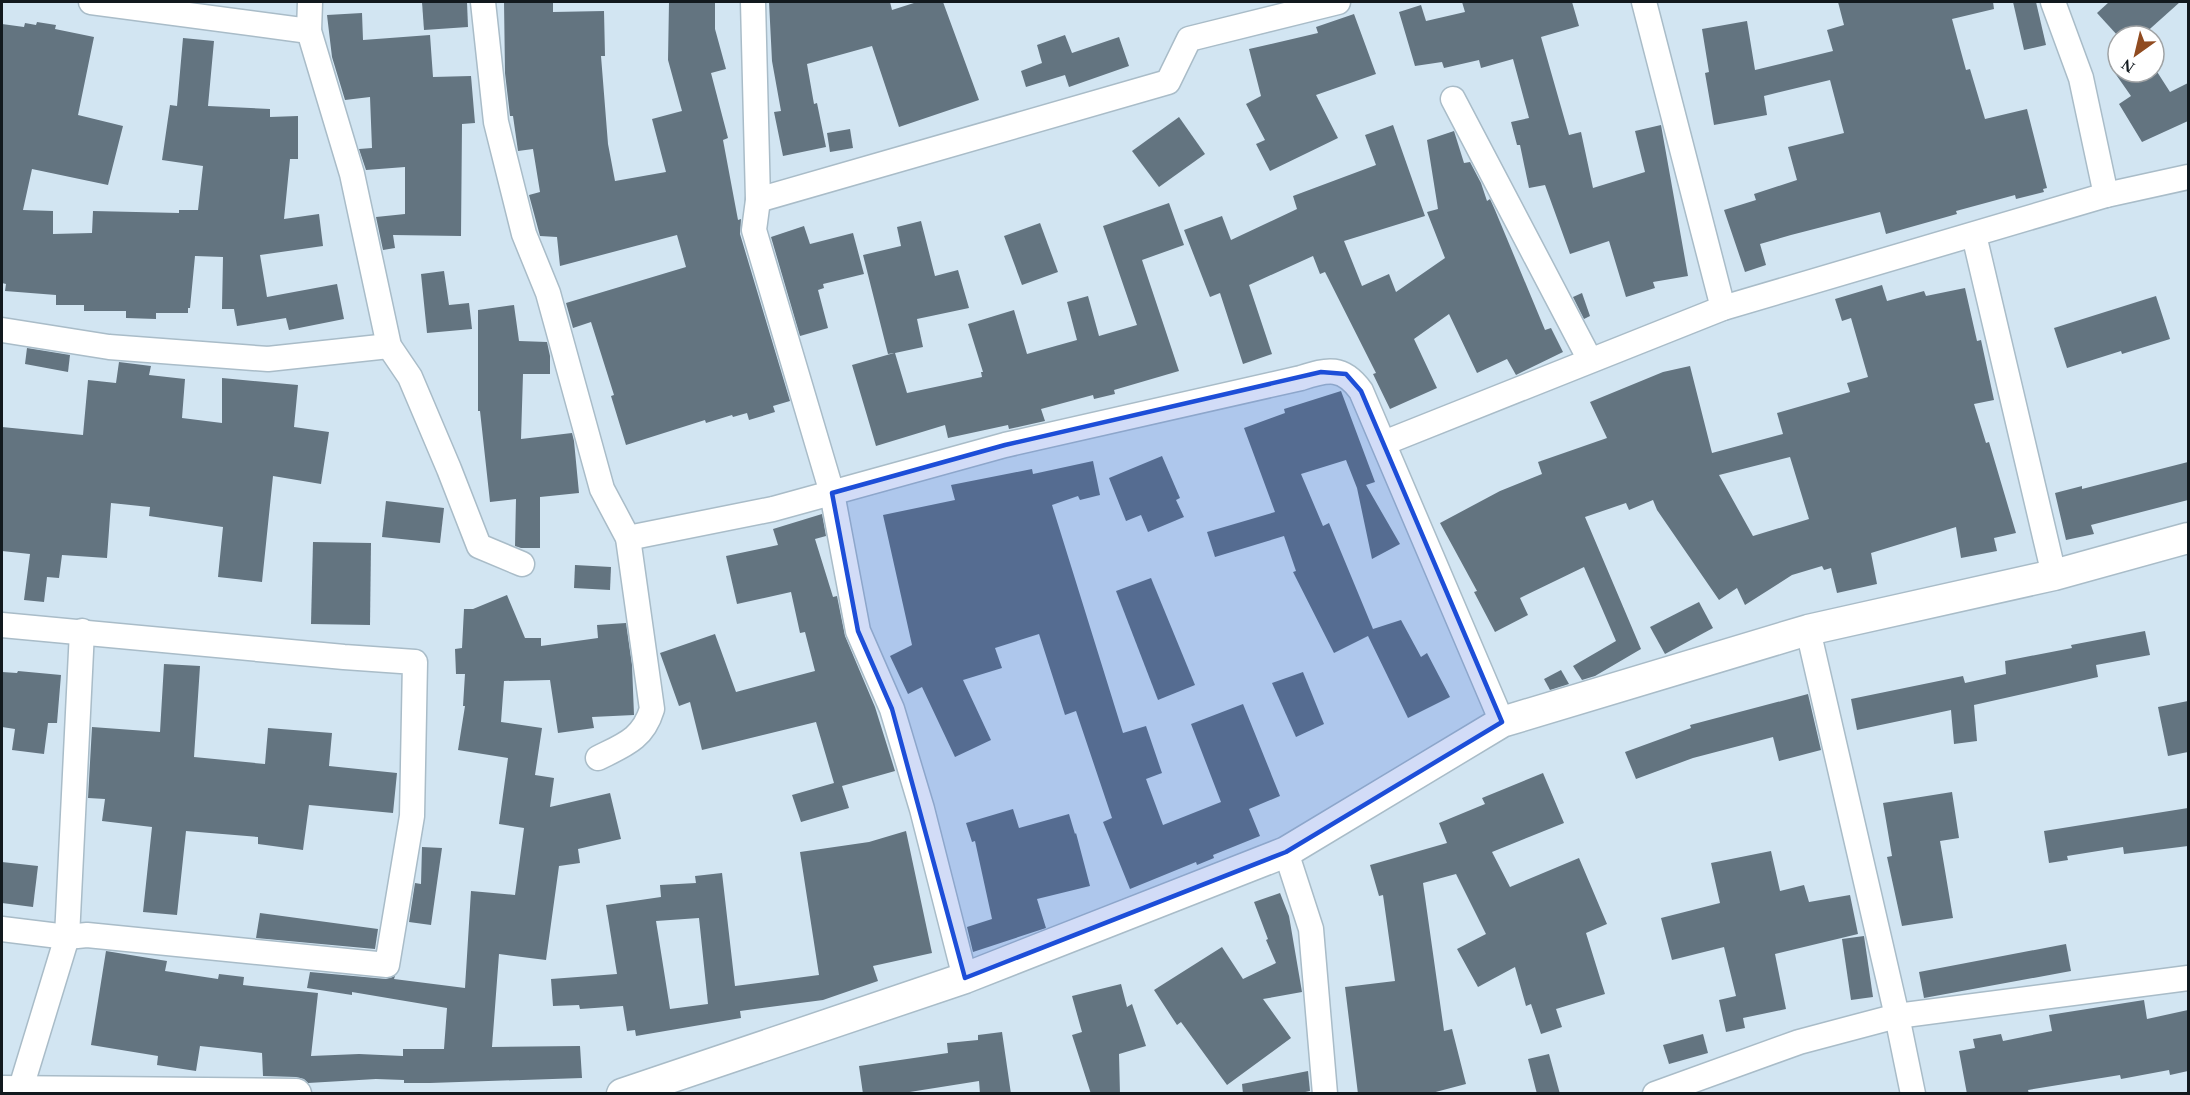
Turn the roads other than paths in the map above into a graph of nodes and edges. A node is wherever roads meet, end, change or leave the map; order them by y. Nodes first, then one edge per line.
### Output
1 (91, 2) edge
2 (310, 2) edge
3 (483, 2) edge
4 (753, 2) edge
5 (1338, 2) edge
6 (1644, 2) edge
7 (2053, 2) edge
8 (309, 31) junction
9 (1453, 99) dead end
10 (2188, 177) edge
11 (2106, 195) junction
12 (758, 200) junction
13 (1974, 235) junction
14 (1723, 308) junction
15 (2, 330) edge
16 (389, 346) junction
17 (1590, 360) junction
18 (1384, 443) junction
19 (832, 493) junction
20 (628, 538) junction
21 (2188, 538) edge
22 (522, 564) dead end
23 (2054, 575) junction
24 (2, 625) edge
25 (1808, 630) junction
26 (82, 631) junction
27 (1502, 722) junction
28 (598, 758) dead end
29 (1286, 852) junction
30 (2, 929) edge
31 (67, 937) junction
32 (965, 978) junction
33 (2188, 978) edge
34 (1897, 1016) junction
35 (11, 1091) edge
36 (296, 1094) edge
37 (622, 1094) edge
38 (1325, 1094) edge
39 (1655, 1094) edge
40 (1913, 1094) edge

1 - 8 street
2 - 8 street
3 - 20 street
4 - 12 street
5 - 12 street
6 - 14 street
7 - 11 street
8 - 16 street
9 - 17 street
10 - 11 street
11 - 13 street
12 - 19 street
13 - 14 street
13 - 23 street
14 - 17 street
15 - 16 street
16 - 22 street
17 - 18 street
18 - 19 street
18 - 27 street
19 - 20 street
19 - 32 street
20 - 28 street
21 - 23 street
23 - 25 street
24 - 26 street
25 - 27 street
25 - 34 street
26 - 31 street
26 - 31 street
27 - 29 street
29 - 32 street
29 - 38 street
30 - 31 street
31 - 35 street
32 - 37 street
33 - 34 street
34 - 39 street
34 - 40 street
35 - 36 street

